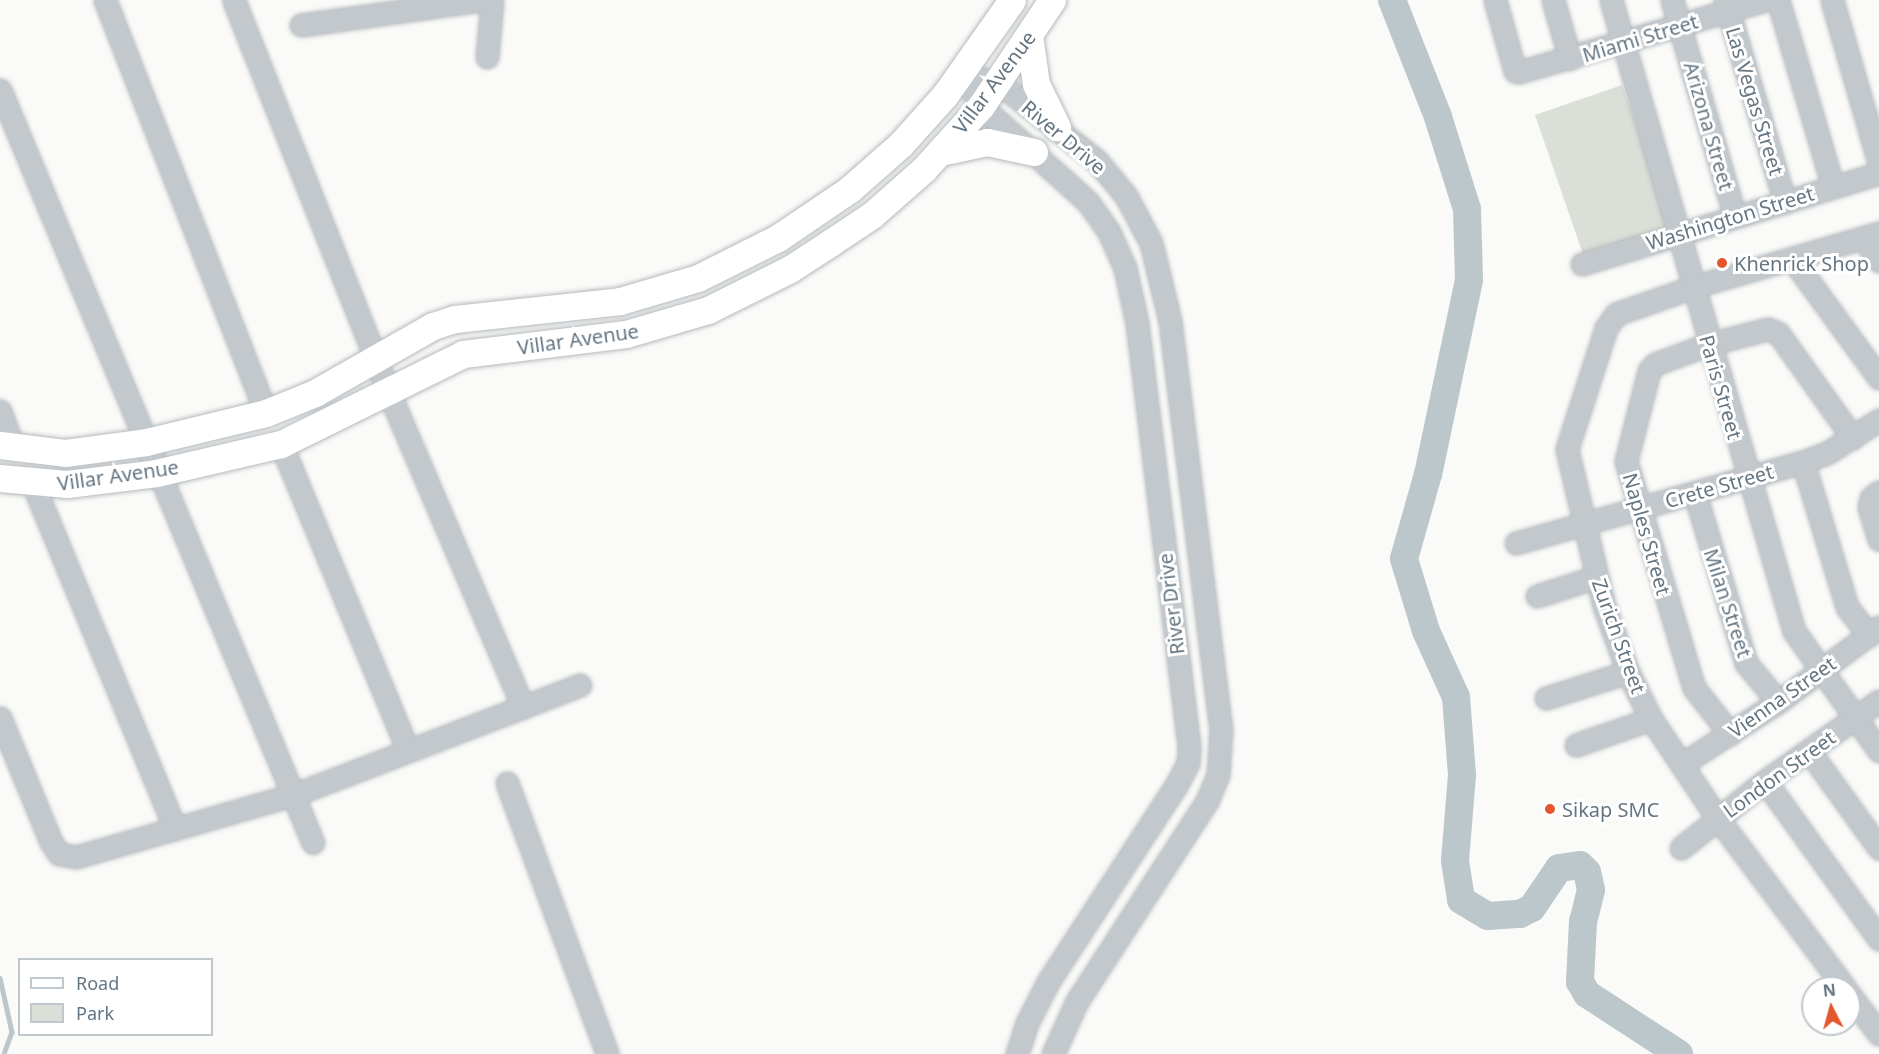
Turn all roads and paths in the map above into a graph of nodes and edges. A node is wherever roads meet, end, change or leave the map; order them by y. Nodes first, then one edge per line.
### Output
1 (105, 0) edge
2 (234, 0) edge
3 (481, 0) edge
4 (492, 0) edge
5 (1012, 0) edge
6 (1052, 0) edge
7 (1495, 0) edge
8 (1553, 0) edge
9 (1611, 0) edge
10 (1672, 0) edge
11 (1765, 0) edge
12 (1778, 0) edge
13 (1832, 0) edge
14 (1726, 6) edge
15 (301, 25) dead end
16 (1680, 26) junction
17 (1029, 35) junction
18 (1624, 43) junction
19 (487, 57) dead end
20 (1570, 59) junction
21 (962, 74) junction
22 (999, 83) junction
23 (0, 90) edge
24 (981, 106) junction
25 (1057, 127) junction
26 (939, 152) junction
27 (1034, 152) junction
28 (1879, 163) edge
29 (1879, 173) edge
30 (1833, 187) junction
31 (1785, 202) junction
32 (1735, 217) junction
33 (1678, 234) junction
34 (1871, 236) edge
35 (1792, 260) junction
36 (1879, 261) edge
37 (1582, 264) dead end
38 (1693, 287) junction
39 (1709, 344) junction
40 (376, 358) junction
41 (1879, 378) edge
42 (388, 388) junction
43 (0, 411) edge
44 (266, 413) junction
45 (1879, 420) edge
46 (1853, 438) junction
47 (146, 442) junction
48 (281, 444) junction
49 (6, 446) edge
50 (1803, 462) junction
51 (156, 473) junction
52 (0, 478) edge
53 (1747, 479) junction
54 (33, 484) junction
55 (1879, 492) edge
56 (1695, 494) junction
57 (1640, 508) junction
58 (1582, 525) junction
59 (1879, 539) edge
60 (1516, 543) dead end
61 (1596, 578) junction
62 (1537, 596) dead end
63 (1874, 631) edge
64 (1821, 671) junction
65 (1628, 672) junction
66 (580, 685) dead end
67 (1546, 698) dead end
68 (1879, 701) edge
69 (1778, 702) junction
70 (523, 707) junction
71 (0, 718) edge
72 (1651, 719) junction
73 (1855, 719) junction
74 (1730, 734) junction
75 (1576, 746) dead end
76 (408, 750) junction
77 (1879, 751) edge
78 (1809, 752) junction
79 (1682, 764) junction
80 (1765, 781) junction
81 (507, 783) dead end
82 (296, 795) junction
83 (1718, 819) junction
84 (175, 829) junction
85 (313, 843) dead end
86 (1681, 848) dead end
87 (1879, 848) edge
88 (1879, 939) edge
89 (1836, 976) edge
90 (1861, 1010) edge
91 (1879, 1034) edge
92 (608, 1054) edge
93 (1017, 1054) edge
94 (1053, 1054) edge

1 - 44 street
2 - 40 street
3 - 15 street
4 - 19 street
5 - 21 main road, Villar Avenue
6 - 17 main road, Villar Avenue
7 - 20 street, Miami Street
8 - 20 street
9 - 18 street, Paris Street
10 - 16 street, Arizona Street
11 - 14 street, Miami Street
12 - 30 street
13 - 28 street
14 - 16 street, Miami Street
14 - 31 street, Las Vegas Street
16 - 18 street, Miami Street
16 - 32 street, Arizona Street
17 - 22 main road, Villar Avenue
17 - 25 main road
18 - 20 street, Miami Street
18 - 33 street, Paris Street
21 - 22 street, River Drive
21 - 24 street, River Drive
21 - 40 main road, Villar Avenue
22 - 24 main road, Villar Avenue
22 - 25 street, River Drive
23 - 47 street
24 - 26 main road, Villar Avenue
24 - 27 street, River Drive
25 - 94 street, River Drive
26 - 27 main road
26 - 42 main road, Villar Avenue
27 - 93 street, River Drive
29 - 30 street, Washington Street
30 - 31 street, Washington Street
31 - 32 street, Washington Street
32 - 33 street, Washington Street
33 - 37 street, Washington Street
33 - 38 street, Paris Street
34 - 35 street, Zurich Street
34 - 36 street
35 - 38 street, Zurich Street
35 - 41 street
38 - 39 street, Paris Street
38 - 58 street, Zurich Street
39 - 46 street, Naples Street
39 - 53 street, Paris Street
39 - 57 street, Naples Street
40 - 42 street
40 - 44 main road, Villar Avenue
42 - 48 main road, Villar Avenue
42 - 70 street
43 - 49 street
44 - 47 main road, Villar Avenue
45 - 46 street, Crete Street
46 - 50 street, Crete Street
47 - 49 main road, Villar Avenue
47 - 51 street
48 - 51 main road, Villar Avenue
48 - 76 street
50 - 53 street, Crete Street
50 - 63 street
51 - 54 main road, Villar Avenue
51 - 82 street
52 - 54 main road, Villar Avenue
53 - 56 street, Crete Street
53 - 64 street, Paris Street
54 - 84 street
55 - 59 street
56 - 57 street, Crete Street
56 - 69 street, Milan Street
57 - 58 street, Crete Street
57 - 74 street, Naples Street
58 - 60 street, Crete Street
58 - 61 street, Zurich Street
61 - 62 street
61 - 65 street, Zurich Street
63 - 64 street, Vienna Street
64 - 69 street, Vienna Street
64 - 73 street, Paris Street
65 - 67 street
65 - 72 street, Zurich Street
66 - 70 street
68 - 73 street, London Street
69 - 74 street, Vienna Street
70 - 76 street
71 - 84 street
72 - 75 street
72 - 79 street, Zurich Street
73 - 77 street, Paris Street
73 - 78 street, London Street
74 - 79 street, Vienna Street
76 - 82 street
78 - 80 street, London Street
78 - 87 street
79 - 83 street, Zurich Street
80 - 83 street, London Street
80 - 88 street
81 - 92 street
82 - 84 street
82 - 85 street
83 - 86 street, London Street
83 - 89 street, Zurich Street
90 - 91 street

